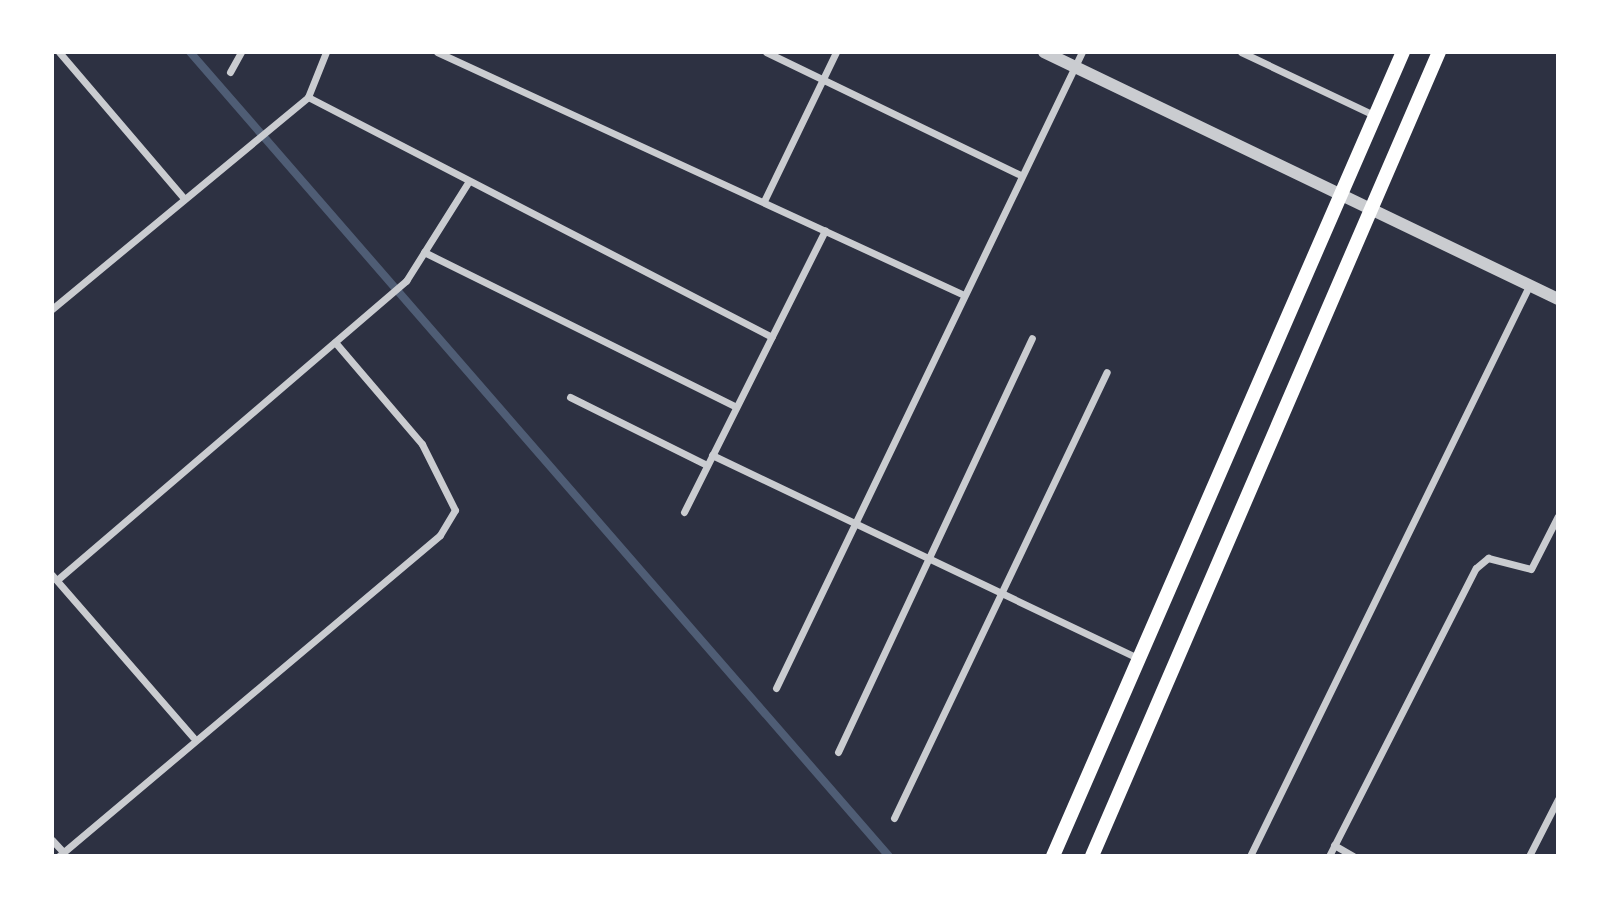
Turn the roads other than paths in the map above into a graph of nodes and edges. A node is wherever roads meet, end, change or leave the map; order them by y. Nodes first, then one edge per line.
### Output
1 (58, 52) edge
2 (242, 52) edge
3 (326, 52) edge
4 (437, 52) edge
5 (765, 52) edge
6 (836, 52) edge
7 (1044, 52) edge
8 (1082, 52) edge
9 (1241, 52) edge
10 (1404, 52) edge
11 (1438, 52) edge
12 (1076, 68) junction
13 (230, 72) dead end
14 (823, 80) junction
15 (308, 97) junction
16 (1376, 116) junction
17 (1021, 175) junction
18 (469, 181) junction
19 (183, 197) junction
20 (1341, 197) junction
21 (764, 201) junction
22 (1371, 213) junction
23 (825, 230) junction
24 (424, 252) junction
25 (1530, 286) junction
26 (964, 295) junction
27 (1558, 299) edge
28 (52, 309) edge
29 (772, 337) junction
30 (1032, 338) dead end
31 (335, 342) junction
32 (1107, 372) dead end
33 (570, 397) dead end
34 (736, 407) junction
35 (712, 455) junction
36 (707, 465) junction
37 (684, 512) dead end
38 (1558, 516) edge
39 (855, 523) junction
40 (929, 559) junction
41 (55, 577) edge
42 (1001, 593) junction
43 (1139, 660) junction
44 (776, 688) dead end
45 (193, 737) junction
46 (838, 751) dead end
47 (1558, 799) edge
48 (894, 817) dead end
49 (52, 840) edge
50 (1334, 845) junction
51 (61, 854) edge
52 (1053, 856) edge
53 (1092, 856) edge
54 (1250, 856) edge
55 (1329, 856) edge
56 (1353, 856) edge
57 (1529, 856) edge

1 - 19 street
2 - 13 street
3 - 15 street
4 - 21 street
5 - 14 street
6 - 14 street
7 - 12 street
8 - 12 street
9 - 16 street
10 - 16 main road
11 - 22 main road
12 - 17 street
12 - 20 street
14 - 17 street
14 - 21 street
15 - 18 street
15 - 19 street
16 - 20 main road
17 - 26 street
18 - 24 street
18 - 29 street
19 - 28 street
20 - 22 street
20 - 43 main road
21 - 23 street
22 - 25 street
22 - 53 main road
23 - 26 street
23 - 29 street
24 - 31 street
24 - 34 street
25 - 27 street
25 - 54 street
26 - 39 street
29 - 34 street
30 - 40 street
31 - 41 street
31 - 45 street
32 - 42 street
33 - 36 street
34 - 35 street
35 - 36 street
35 - 39 street
36 - 37 street
38 - 50 street
39 - 40 street
39 - 44 street
40 - 42 street
40 - 46 street
41 - 45 street
42 - 43 street
42 - 48 street
43 - 52 main road
45 - 51 street
47 - 57 street
49 - 51 street
50 - 55 street
50 - 56 street

